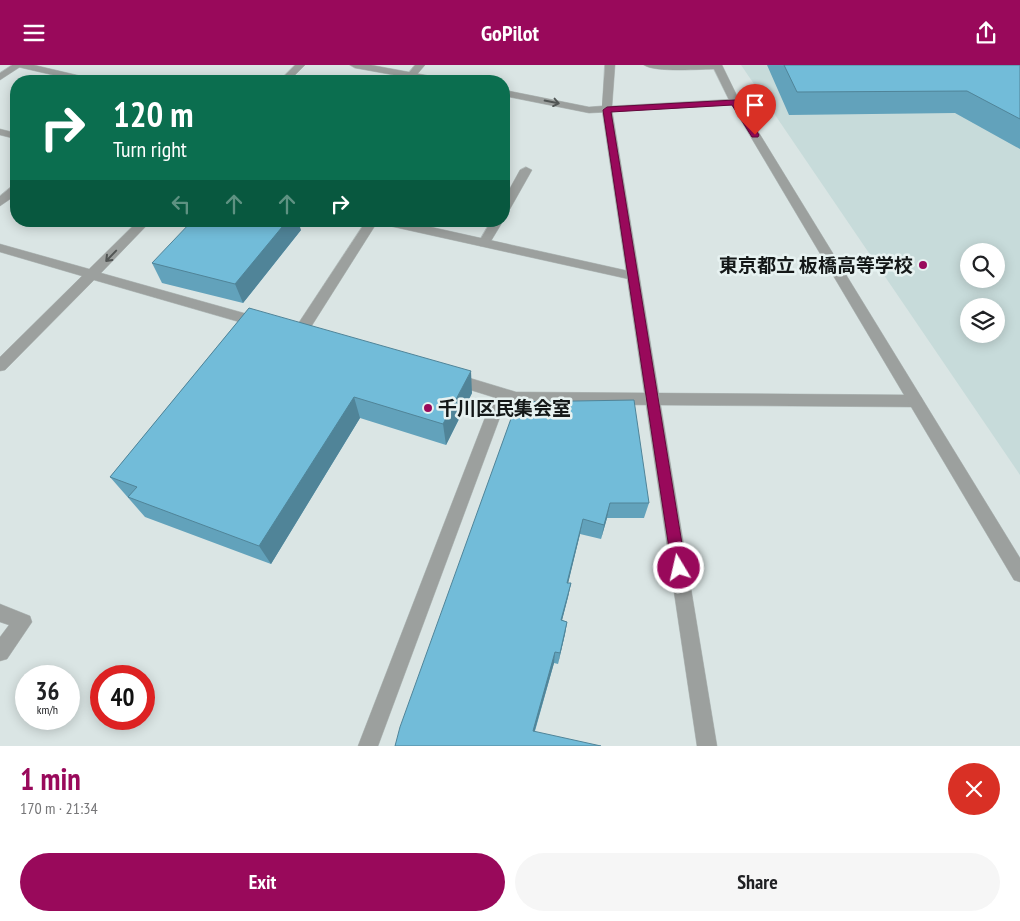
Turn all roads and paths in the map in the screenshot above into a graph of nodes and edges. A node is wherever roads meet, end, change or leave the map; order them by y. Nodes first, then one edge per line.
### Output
1 (19, 65) edge
2 (300, 65) edge
3 (355, 65) edge
4 (420, 65) edge
5 (610, 65) edge
6 (649, 65) edge
7 (717, 65) edge
8 (64, 75) edge
9 (290, 75) edge
10 (406, 75) edge
11 (412, 75) edge
12 (0, 77) edge
13 (510, 94) edge
14 (735, 102) junction
15 (607, 110) junction
16 (526, 170) dead end
17 (510, 198) edge
18 (139, 227) edge
19 (368, 227) edge
20 (412, 227) edge
21 (493, 227) edge
22 (484, 243) junction
23 (0, 248) edge
24 (93, 274) junction
25 (632, 276) junction
26 (271, 326) edge
27 (317, 339) edge
28 (0, 366) edge
29 (437, 375) edge
30 (501, 394) junction
31 (652, 398) junction
32 (916, 401) junction
33 (1020, 574) edge
34 (0, 613) edge
35 (0, 652) edge
36 (368, 746) edge
37 (707, 746) edge

1 - 8 street
1 - 12 street
2 - 9 street
3 - 10 street
4 - 11 street
5 - 15 street
6 - 7 street
7 - 14 street
13 -> 15 street
14 - 15 street
14 - 32 street
15 - 25 street
16 - 17 street
18 -> 24 street
19 - 27 street
20 - 22 street
21 - 22 street
22 - 25 street
23 - 24 street
24 - 26 street
24 - 28 street
25 - 31 street
29 - 30 street
30 - 31 street
30 - 36 street
31 - 32 street
31 - 37 street
32 - 33 street
34 - 35 street

